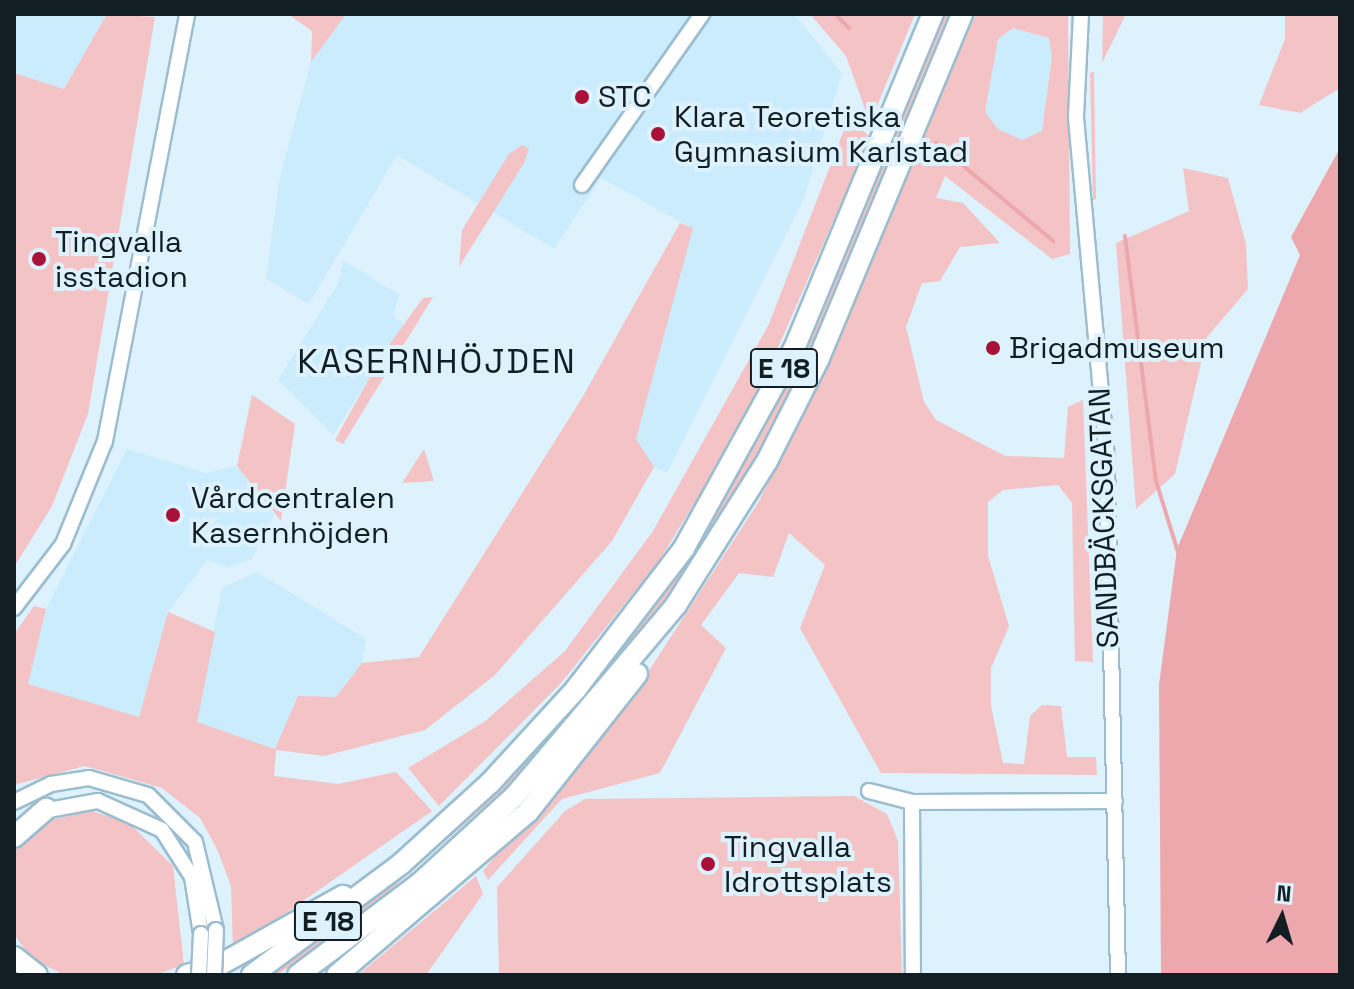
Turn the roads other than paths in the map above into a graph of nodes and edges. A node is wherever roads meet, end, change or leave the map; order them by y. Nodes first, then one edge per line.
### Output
1 (187, 14) edge
2 (702, 14) edge
3 (933, 14) edge
4 (962, 14) edge
5 (1081, 14) edge
6 (582, 185) dead end
7 (676, 605) junction
8 (14, 608) edge
9 (869, 791) dead end
10 (1115, 801) junction
11 (14, 802) edge
12 (912, 802) junction
13 (46, 809) junction
14 (14, 824) edge
15 (14, 837) edge
16 (402, 863) junction
17 (209, 932) junction
18 (14, 957) edge
19 (342, 973) edge
20 (37, 975) edge
21 (187, 975) edge
22 (199, 975) edge
23 (214, 975) edge
24 (252, 975) edge
25 (298, 975) edge
26 (913, 975) edge
27 (1118, 975) edge

1 - 8 street
2 - 6 street
3 - 16 highway, E 18
4 - 7 highway, E 18
5 - 10 street, SANDBÄCKSGATAN
7 - 19 highway
7 - 25 highway, E 18
9 - 12 street
10 - 12 street
10 - 27 street, SANDBÄCKSGATAN
11 - 17 street
12 - 26 street
13 - 14 street
13 - 15 highway
13 - 17 street
16 - 21 highway
16 - 24 highway, E 18
17 - 22 street, bridge
17 - 23 street, bridge
18 - 20 highway

